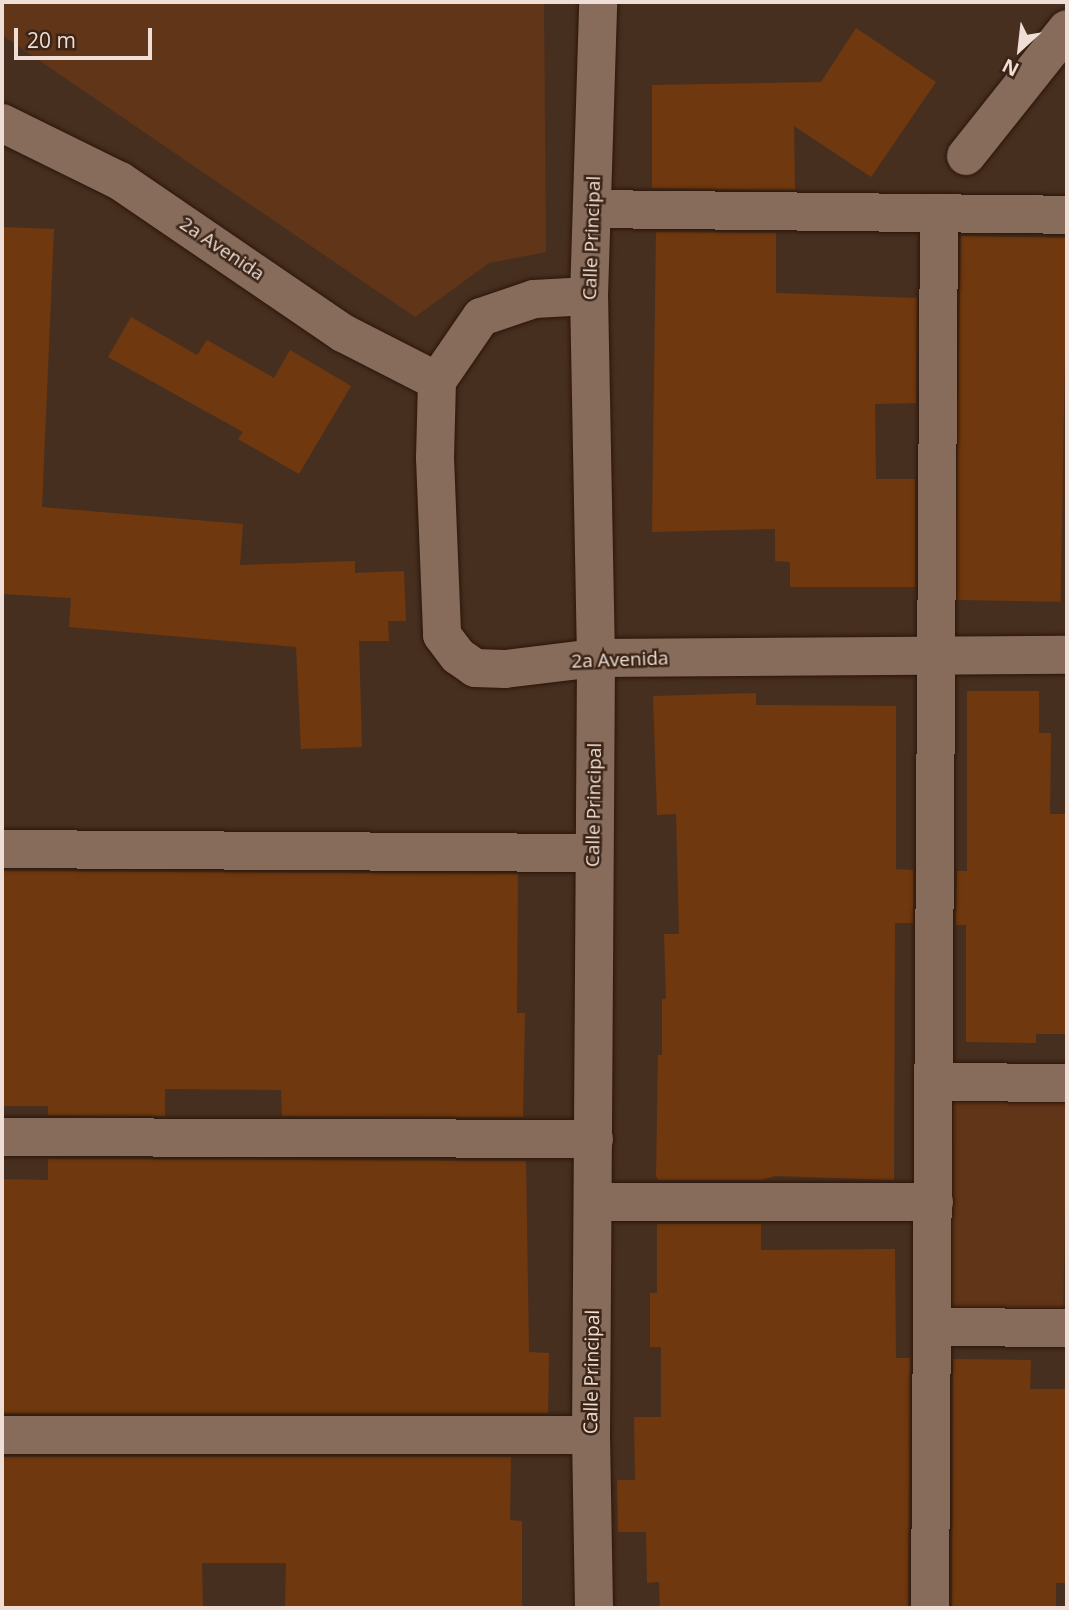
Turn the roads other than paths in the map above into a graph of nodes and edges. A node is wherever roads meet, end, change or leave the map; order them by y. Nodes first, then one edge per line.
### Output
1 (601, 3) edge
2 (1067, 29) edge
3 (2, 122) edge
4 (967, 156) dead end
5 (592, 209) junction
6 (939, 213) junction
7 (1067, 215) edge
8 (589, 296) junction
9 (438, 381) junction
10 (1067, 655) edge
11 (939, 656) junction
12 (596, 658) junction
13 (2, 849) edge
14 (594, 853) junction
15 (935, 1082) junction
16 (1067, 1083) edge
17 (2, 1137) edge
18 (594, 1139) junction
19 (594, 1202) junction
20 (934, 1202) junction
21 (932, 1327) junction
22 (1067, 1328) edge
23 (2, 1435) edge
24 (591, 1435) junction
25 (594, 1608) edge
26 (930, 1608) edge

1 - 5 street, Calle Principal
2 - 4 street
3 - 9 street, 2a Avenida
5 - 6 street
5 - 8 street, Calle Principal
6 - 7 street
6 - 11 street
8 - 9 street
8 - 12 street, Calle Principal
9 - 12 street, 2a Avenida
10 - 11 street, 2a Avenida
11 - 12 street, 2a Avenida
11 - 15 street
12 - 14 street, Calle Principal
13 - 14 street
14 - 18 street, Calle Principal
15 - 16 street
15 - 20 street
17 - 18 street
18 - 19 street, Calle Principal
19 - 20 street
19 - 24 street, Calle Principal
20 - 21 street
21 - 22 street
21 - 26 street
23 - 24 street
24 - 25 street, Calle Principal

